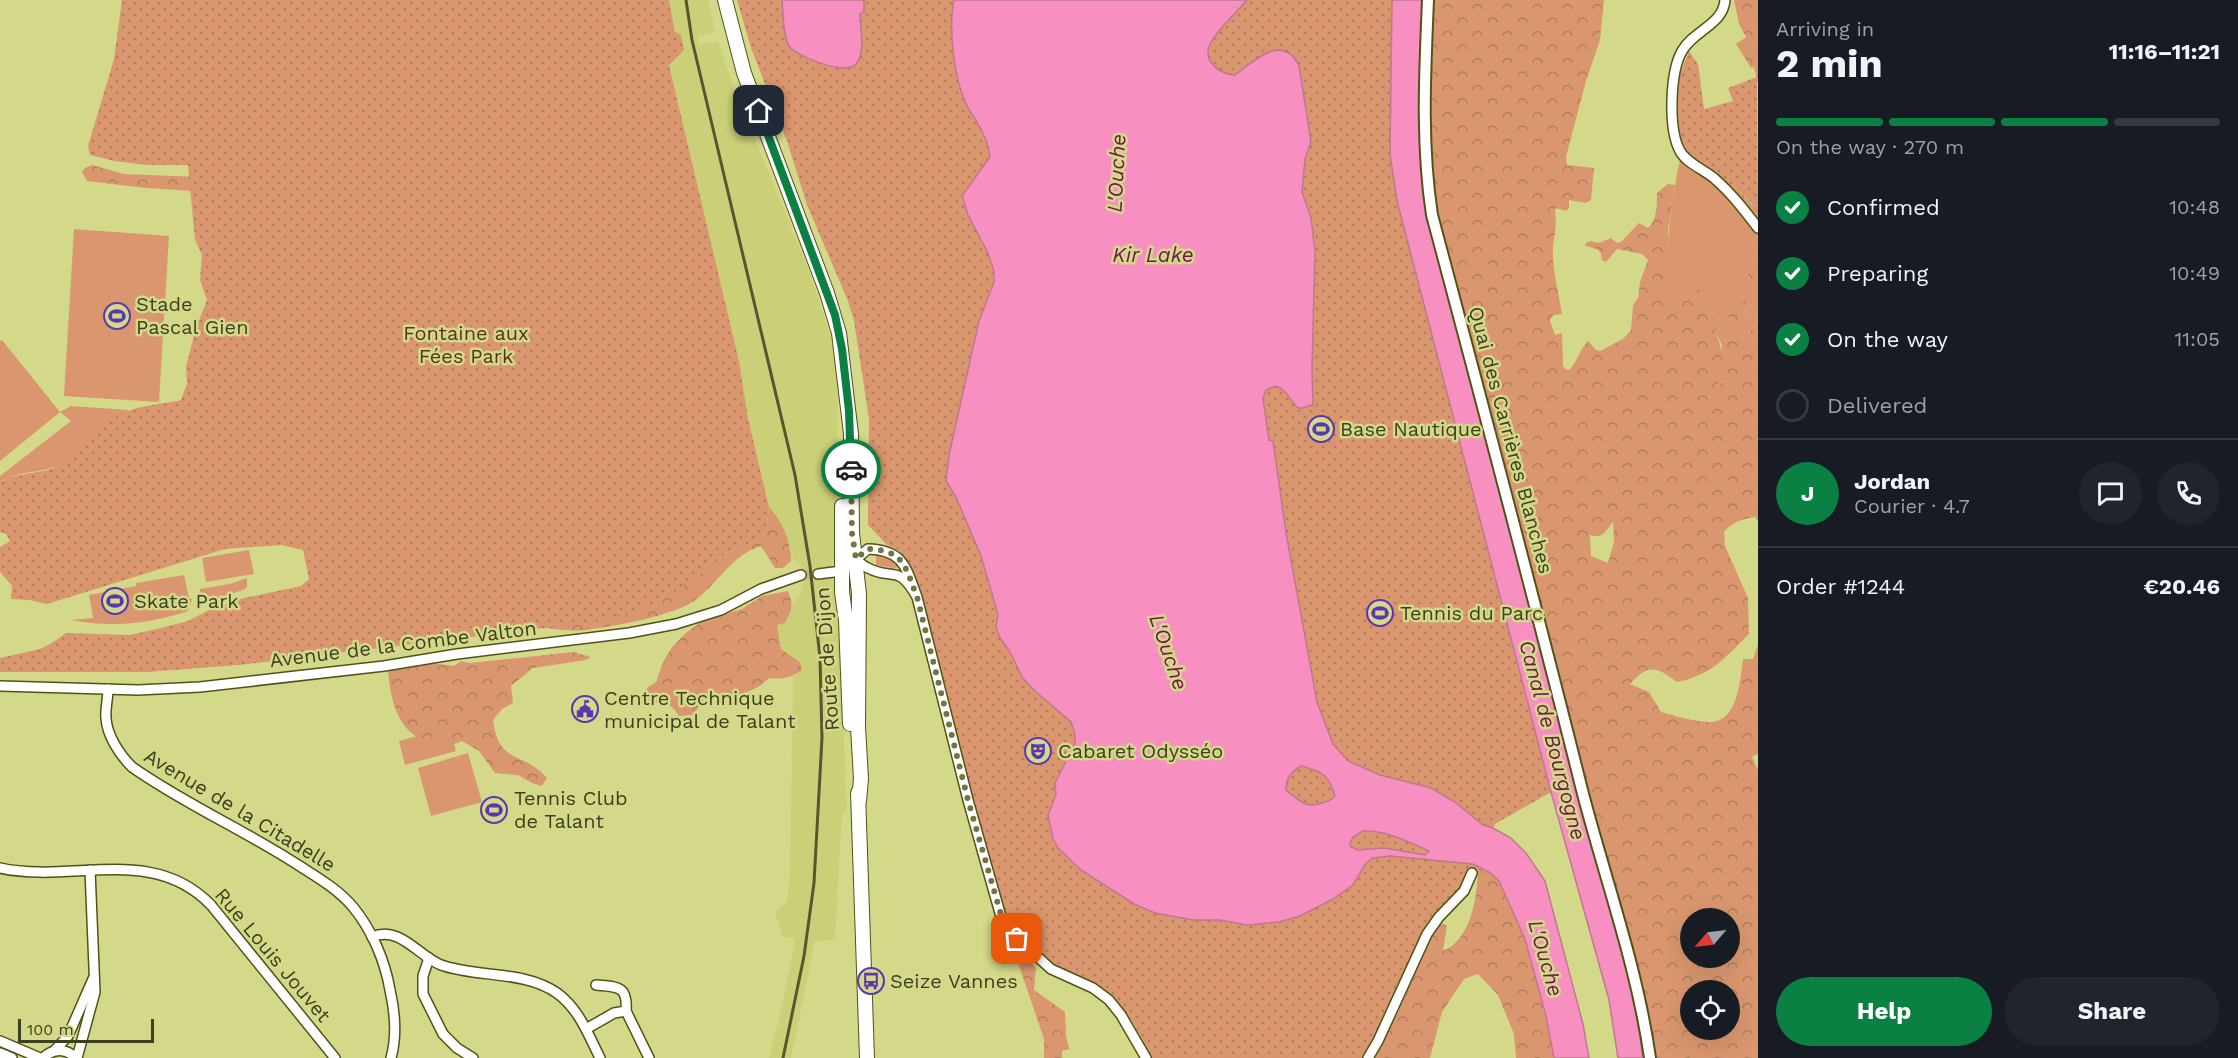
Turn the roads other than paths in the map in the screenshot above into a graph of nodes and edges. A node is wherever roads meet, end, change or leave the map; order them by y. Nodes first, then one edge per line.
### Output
1 (719, 0) edge
2 (725, 0) edge
3 (1428, 0) edge
4 (1725, 0) edge
5 (745, 98) junction
6 (776, 153) junction
7 (782, 175) junction
8 (1758, 228) edge
9 (844, 381) junction
10 (842, 519) junction
11 (856, 559) junction
12 (842, 571) junction
13 (818, 574) tunnel mouth
14 (801, 575) tunnel mouth
15 (917, 597) junction
16 (0, 686) edge
17 (108, 689) junction
18 (859, 698) junction
19 (859, 801) junction
20 (0, 868) edge
21 (90, 870) junction
22 (1472, 873) dead end
23 (1004, 925) junction
24 (372, 937) junction
25 (1009, 945) dead end
26 (429, 958) junction
27 (94, 977) junction
28 (596, 985) dead end
29 (626, 1011) junction
30 (586, 1029) junction
31 (0, 1041) edge
32 (54, 1051) junction
33 (0, 1053) edge
34 (12, 1058) edge
35 (41, 1058) edge
36 (77, 1058) edge
37 (335, 1058) edge
38 (391, 1058) edge
39 (473, 1058) edge
40 (600, 1058) edge
41 (650, 1058) edge
42 (867, 1058) edge
43 (1146, 1058) edge
44 (1368, 1058) edge
45 (1650, 1058) edge

1 - 5 main road
2 - 6 main road
3 - 45 street, Quai des Carrières Blanches
4 - 8 street
5 - 6 main road
5 - 7 main road
6 - 7 main road
7 - 9 main road
9 - 10 main road
9 - 11 main road
10 - 11 main road
10 - 12 main road
11 - 12 main road
11 - 15 street
11 - 15 street
11 - 18 main road, Route de Dijon
12 - 13 street
12 - 18 main road, Route de Dijon
12 - 19 main road, Route de Dijon
14 - 17 street, Avenue de la Combe Valton
15 - 23 street
16 - 17 street, Avenue de la Combe Valton
17 - 24 street, Avenue de la Citadelle
18 - 19 main road, Route de Dijon
19 - 42 main road, Route de Dijon
20 - 21 street, Rue Louis Jouvet
21 - 27 street
21 - 37 street, Rue Louis Jouvet
22 - 44 street
23 - 25 street
23 - 43 street
24 - 26 street
24 - 38 street, Avenue de la Citadelle
26 - 30 street
26 - 39 street
27 - 32 street
27 - 36 street
28 - 29 street
29 - 30 street
29 - 41 street
30 - 40 street
31 - 35 street
32 - 35 street
32 - 36 street
33 - 34 street

